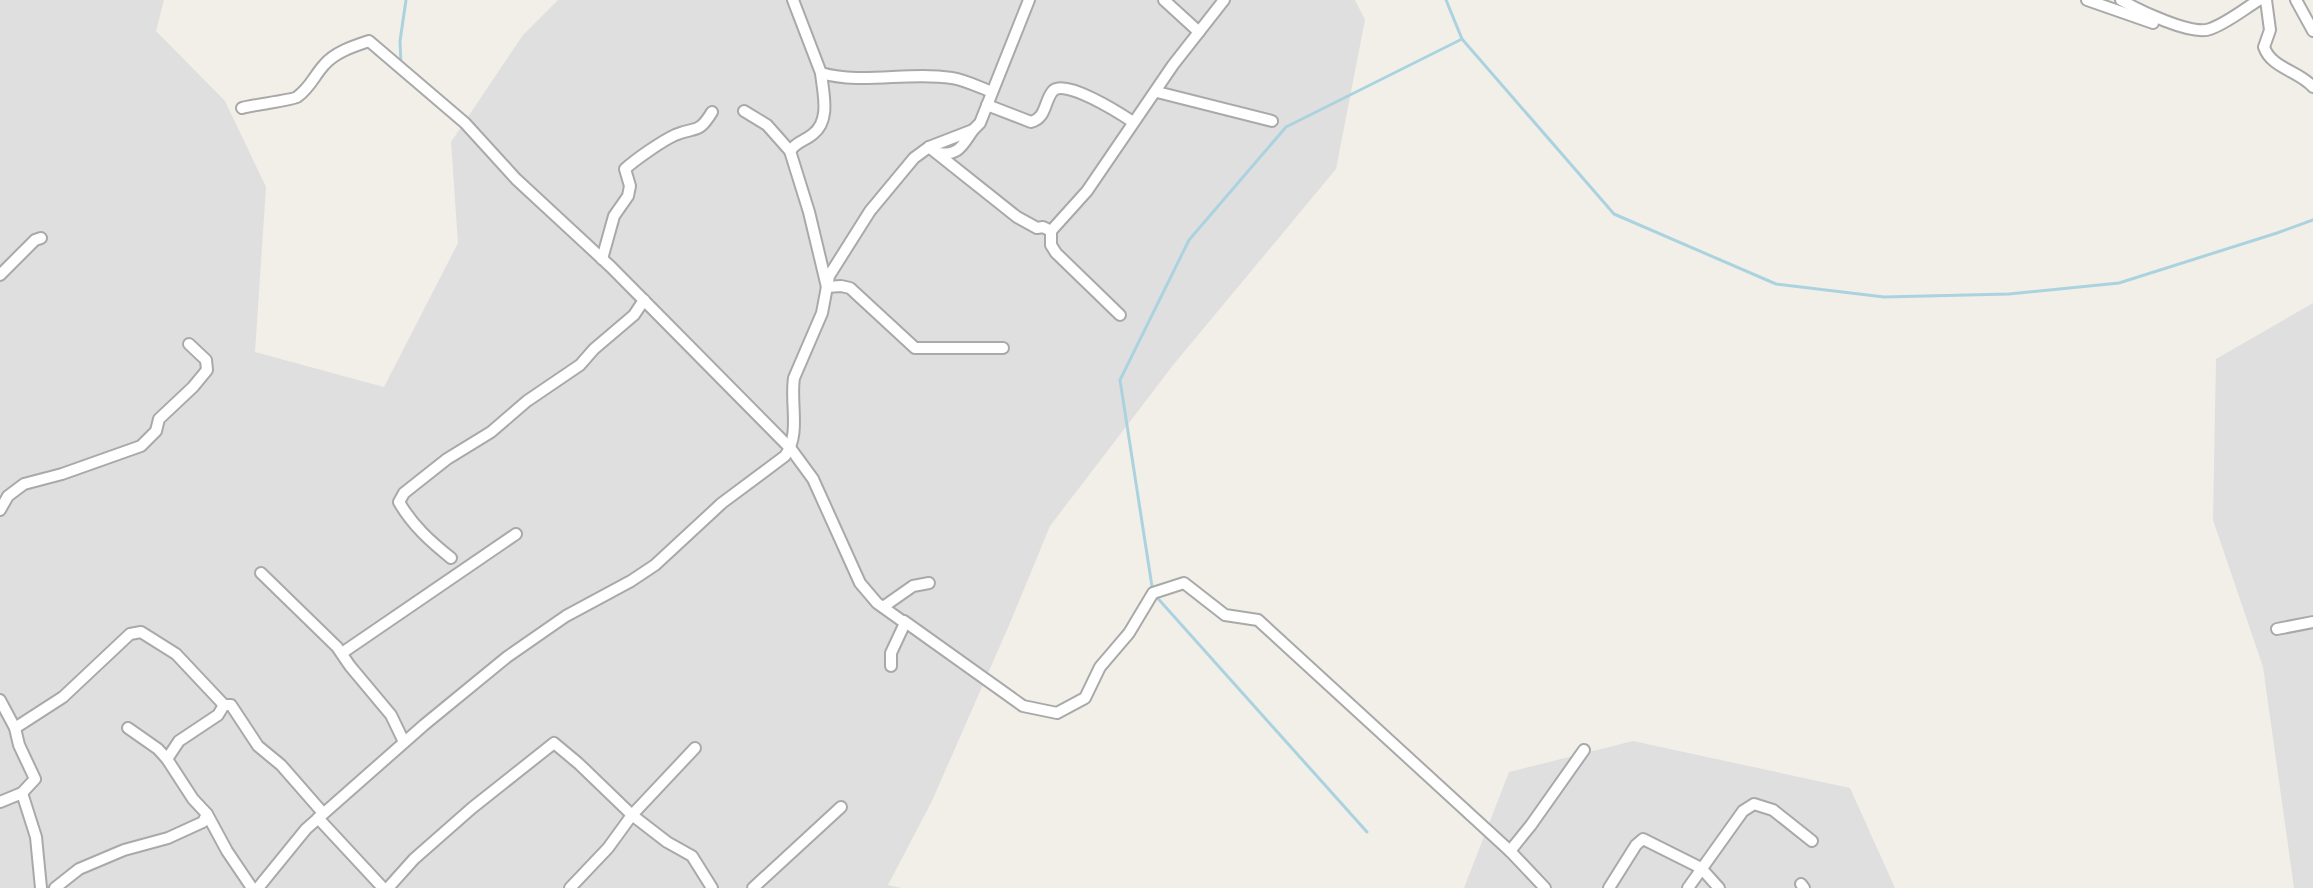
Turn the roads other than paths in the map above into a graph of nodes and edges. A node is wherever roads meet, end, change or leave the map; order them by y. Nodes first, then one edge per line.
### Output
1 (793, 0) edge
2 (1029, 0) edge
3 (1164, 0) edge
4 (1224, 0) edge
5 (2087, 0) edge
6 (2121, 0) edge
7 (2259, 0) edge
8 (2266, 0) edge
9 (2296, 0) edge
10 (2170, 22) junction
11 (2313, 31) edge
12 (1199, 32) junction
13 (821, 73) junction
14 (2313, 87) edge
15 (992, 92) junction
16 (1156, 92) junction
17 (987, 105) junction
18 (242, 108) dead end
19 (744, 111) dead end
20 (712, 112) dead end
21 (1272, 121) dead end
22 (1133, 122) junction
23 (933, 150) junction
24 (790, 151) junction
25 (1051, 231) junction
26 (41, 238) dead end
27 (602, 259) junction
28 (0, 275) edge
29 (827, 287) junction
30 (644, 300) junction
31 (1120, 315) dead end
32 (189, 344) dead end
33 (1003, 348) dead end
34 (790, 448) junction
35 (0, 510) edge
36 (516, 534) dead end
37 (451, 558) dead end
38 (261, 573) dead end
39 (929, 583) dead end
40 (883, 607) junction
41 (904, 621) junction
42 (2313, 622) edge
43 (2277, 630) dead end
44 (342, 653) junction
45 (891, 666) dead end
46 (0, 700) edge
47 (224, 705) junction
48 (15, 728) junction
49 (128, 728) dead end
50 (404, 742) junction
51 (695, 748) dead end
52 (1584, 750) dead end
53 (167, 759) junction
54 (22, 793) junction
55 (0, 802) edge
56 (841, 807) dead end
57 (207, 814) junction
58 (320, 815) junction
59 (632, 815) junction
60 (1812, 841) dead end
61 (1510, 851) junction
62 (1701, 868) junction
63 (41, 888) edge
64 (55, 888) edge
65 (252, 888) edge
66 (258, 888) edge
67 (383, 888) edge
68 (388, 888) edge
69 (570, 888) edge
70 (712, 888) edge
71 (753, 888) edge
72 (1545, 888) edge
73 (1609, 888) edge
74 (1688, 888) edge
75 (1719, 888) edge

1 - 13 street
2 - 15 street
3 - 12 street
4 - 12 street
5 - 10 street
6 - 10 street
7 - 10 street
8 - 14 street
9 - 11 street
12 - 16 street
13 - 15 street
13 - 24 street
15 - 17 street
16 - 21 street
16 - 22 street
17 - 22 street
17 - 23 street
18 - 27 street
19 - 24 street
20 - 27 street
22 - 25 street
23 - 25 street
23 - 29 street
24 - 29 street
25 - 31 street
26 - 28 street
27 - 30 street
29 - 33 street
29 - 34 street
30 - 34 street
30 - 37 street
32 - 35 street
34 - 40 street
34 - 50 street
36 - 44 street
38 - 44 street
39 - 40 street
40 - 41 street
41 - 45 street
41 - 61 street
42 - 43 street
44 - 50 street
46 - 48 street
47 - 48 street
47 - 53 street
47 - 58 street
48 - 54 street
49 - 53 street
50 - 58 street
51 - 59 street
52 - 61 street
53 - 57 street
54 - 55 street
54 - 63 street
56 - 71 street
57 - 64 street
57 - 65 street
58 - 66 street
58 - 67 street
59 - 68 street
59 - 69 street
59 - 70 street
60 - 62 street
61 - 72 street
62 - 73 street
62 - 74 street
62 - 75 street

